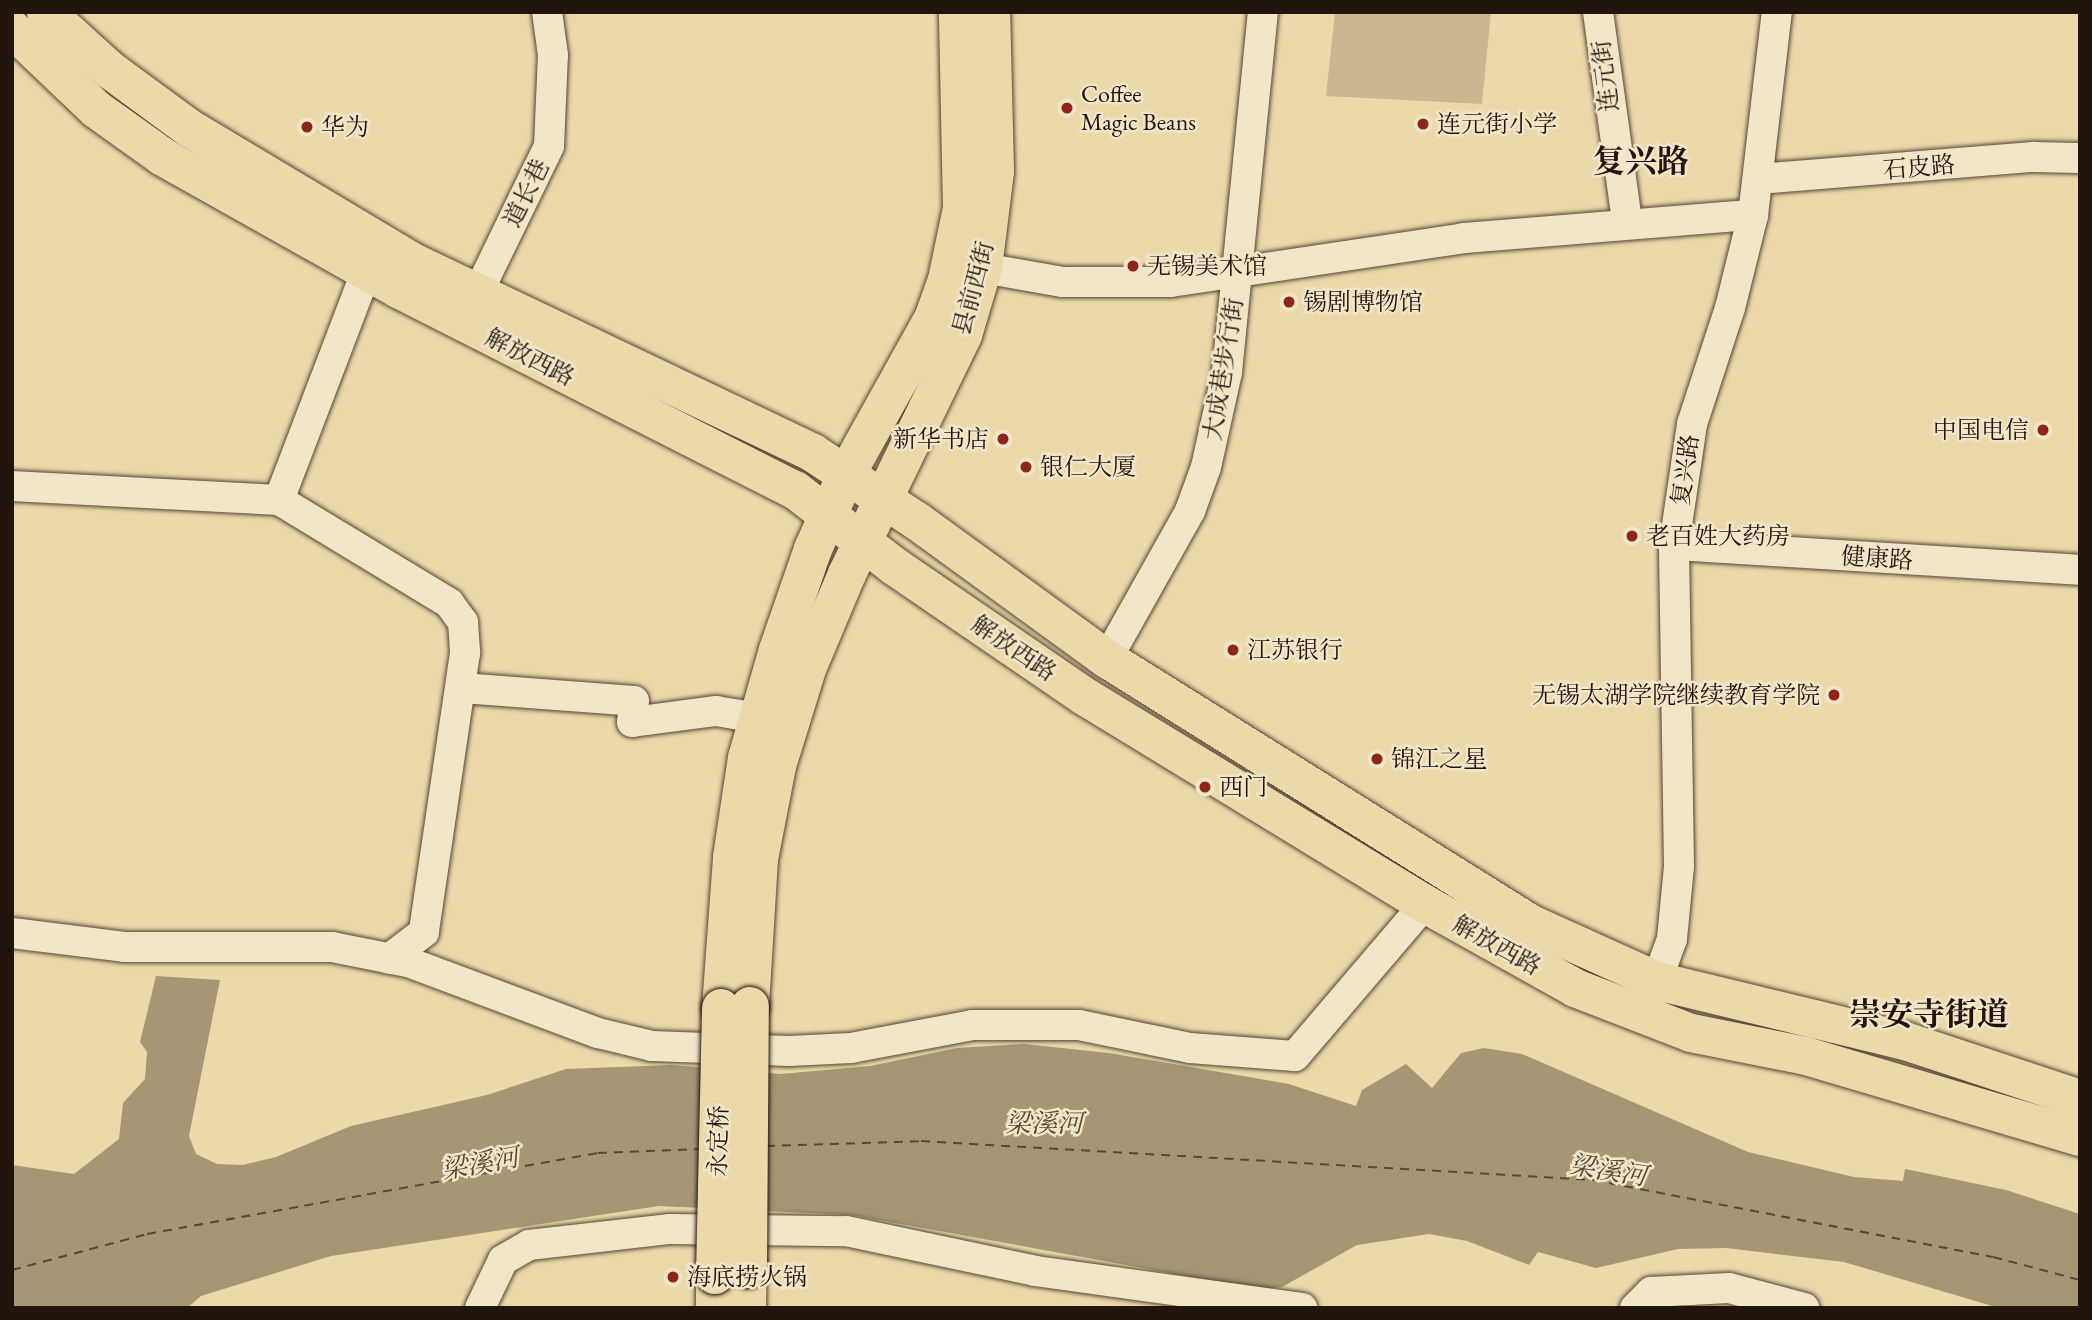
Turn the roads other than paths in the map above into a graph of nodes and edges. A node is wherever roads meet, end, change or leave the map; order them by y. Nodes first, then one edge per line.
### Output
1 (547, 12) edge
2 (958, 12) edge
3 (991, 12) edge
4 (1263, 12) edge
5 (1598, 12) edge
6 (1777, 12) edge
7 (32, 26) edge
8 (2080, 158) edge
9 (1758, 179) junction
10 (1753, 215) junction
11 (1627, 222) junction
12 (983, 268) junction
13 (366, 272) junction
14 (1237, 272) junction
15 (470, 309) junction
16 (846, 475) junction
17 (12, 486) edge
18 (882, 498) junction
19 (279, 500) junction
20 (828, 516) junction
21 (862, 542) junction
22 (1674, 545) junction
23 (2080, 570) edge
24 (1107, 659) junction
25 (462, 688) junction
26 (758, 718) junction
27 (1424, 904) junction
28 (12, 933) edge
29 (389, 958) junction
30 (1657, 981) junction
31 (735, 1007) junction
32 (1644, 1017) junction
33 (2080, 1099) edge
34 (2080, 1137) edge
35 (726, 1284) edge
36 (480, 1308) edge
37 (747, 1308) edge
38 (1302, 1308) edge
39 (1635, 1308) edge
40 (1804, 1308) edge

1 - 15 street, 道长巷
2 - 16 main road, 县前西街
3 - 12 main road, 县前西街
4 - 14 street, 大成巷步行街
5 - 11 street, 连元街
6 - 9 street, 复兴路
7 - 13 main road, 解放西路
7 - 15 main road, 解放西路
8 - 9 street, 石皮路
9 - 10 street, 复兴路
10 - 11 street
10 - 22 street, 复兴路
11 - 14 street
12 - 14 street
12 - 18 main road, 县前西街
13 - 15 main road, 解放西路
13 - 19 street
14 - 24 street, 大成巷步行街
15 - 16 main road, 解放西路
15 - 20 main road, 解放西路
16 - 18 main road, 解放西路
16 - 20 main road, 县前西街
17 - 19 street
18 - 21 main road, 县前西街
18 - 24 main road, 解放西路
19 - 25 street
20 - 21 main road, 解放西路
20 - 26 main road, 县前西街
21 - 27 main road, 解放西路
21 - 31 main road, 县前西街
22 - 23 street, 健康路
22 - 30 street, 复兴路
24 - 30 main road, 解放西路
25 - 26 street
25 - 29 street
26 - 31 main road, 县前西街
27 - 29 street
27 - 32 main road, 解放西路
28 - 29 street
30 - 32 street, 复兴路
30 - 33 main road, 解放西路
31 - 35 main road, 永定桥, bridge
32 - 34 main road, 解放西路
35 - 37 main road, 永定桥
36 - 38 street
39 - 40 street

